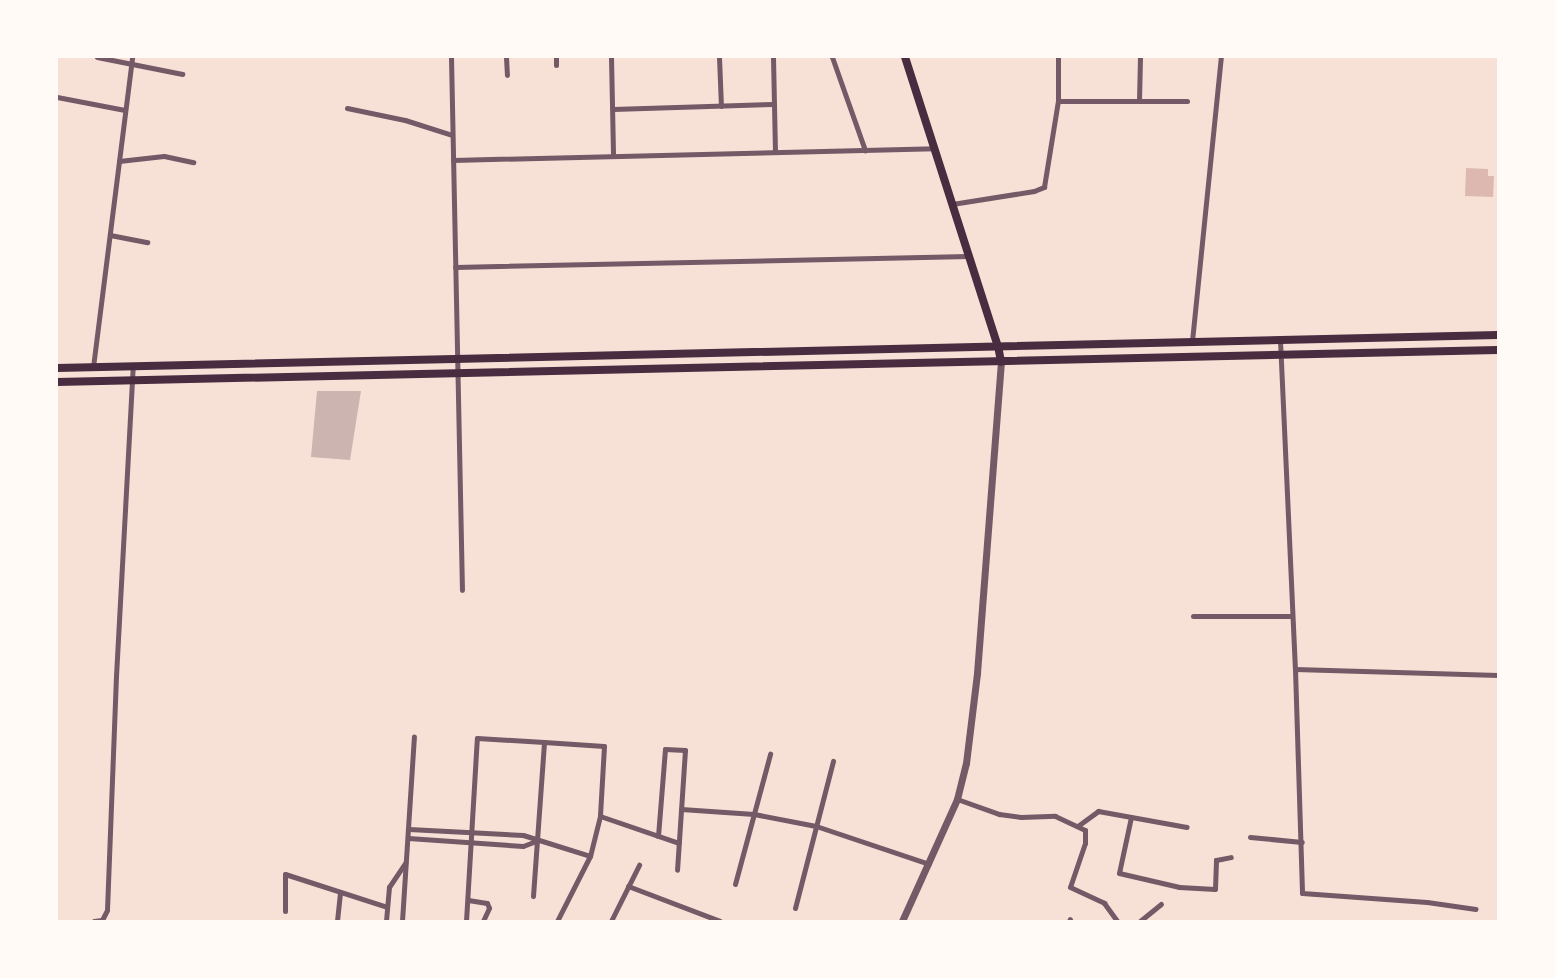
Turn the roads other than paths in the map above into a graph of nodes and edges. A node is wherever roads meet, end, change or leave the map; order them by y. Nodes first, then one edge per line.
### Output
1 (97, 57) edge
2 (132, 57) edge
3 (451, 57) edge
4 (506, 57) edge
5 (556, 57) edge
6 (611, 57) edge
7 (719, 57) edge
8 (772, 57) edge
9 (832, 57) edge
10 (905, 57) edge
11 (1058, 57) edge
12 (1140, 57) edge
13 (1221, 57) edge
14 (131, 64) junction
15 (556, 65) dead end
16 (182, 74) dead end
17 (507, 75) dead end
18 (57, 97) edge
19 (1058, 101) junction
20 (1139, 101) junction
21 (1187, 101) dead end
22 (774, 104) junction
23 (721, 105) junction
24 (347, 108) dead end
25 (613, 109) junction
26 (126, 110) junction
27 (453, 135) junction
28 (935, 148) junction
29 (865, 150) junction
30 (775, 152) junction
31 (614, 156) junction
32 (453, 160) junction
33 (119, 162) junction
34 (193, 162) dead end
35 (952, 204) junction
36 (110, 235) junction
37 (147, 242) dead end
38 (969, 256) junction
39 (455, 267) junction
40 (1498, 335) edge
41 (1280, 340) junction
42 (1192, 341) junction
43 (998, 346) junction
44 (1498, 350) edge
45 (1281, 355) junction
46 (457, 358) junction
47 (1000, 362) junction
48 (133, 366) junction
49 (93, 367) junction
50 (57, 368) edge
51 (457, 374) junction
52 (132, 381) junction
53 (57, 382) edge
54 (462, 590) dead end
55 (1193, 616) dead end
56 (1292, 616) junction
57 (1295, 669) junction
58 (1498, 675) edge
59 (414, 735) dead end
60 (544, 742) junction
61 (770, 754) dead end
62 (833, 762) dead end
63 (957, 799) junction
64 (681, 809) junction
65 (754, 814) junction
66 (600, 816) junction
67 (1131, 817) junction
68 (1078, 825) junction
69 (816, 826) junction
70 (1187, 827) dead end
71 (409, 828) junction
72 (472, 831) junction
73 (658, 836) junction
74 (1250, 837) dead end
75 (408, 838) junction
76 (472, 841) junction
77 (536, 841) junction
78 (1302, 842) junction
79 (679, 843) junction
80 (591, 856) junction
81 (1231, 857) dead end
82 (406, 861) junction
83 (929, 864) junction
84 (639, 865) dead end
85 (678, 870) dead end
86 (735, 884) dead end
87 (628, 886) junction
88 (340, 892) junction
89 (533, 896) dead end
90 (468, 900) junction
91 (1161, 904) dead end
92 (387, 907) junction
93 (795, 908) dead end
94 (1475, 909) dead end
95 (285, 911) dead end
96 (94, 921) edge
97 (337, 921) edge
98 (386, 921) edge
99 (402, 921) edge
100 (466, 921) edge
101 (483, 921) edge
102 (557, 921) edge
103 (610, 921) edge
104 (720, 921) edge
105 (902, 921) edge
106 (1117, 921) edge
107 (1140, 921) edge

1 - 14 street
2 - 14 street
3 - 27 street
4 - 17 street
5 - 15 street
6 - 25 street
7 - 23 street
8 - 22 street
9 - 29 street
10 - 28 main road
11 - 19 street
12 - 20 street
13 - 42 street
14 - 16 street
14 - 26 street
18 - 26 street
19 - 20 street
19 - 35 street
20 - 21 street
22 - 23 street
22 - 30 street
23 - 25 street
24 - 27 street
25 - 31 street
26 - 33 street
27 - 32 street
28 - 29 street
28 - 35 main road
29 - 30 street
30 - 31 street
31 - 32 street
32 - 39 street
33 - 34 street
33 - 36 street
35 - 38 main road
36 - 37 street
36 - 49 street
38 - 39 street
38 - 43 main road
39 - 46 street
40 - 41 main road
41 - 42 main road
41 - 45 street
42 - 43 main road
43 - 46 main road
43 - 47 main road
44 - 45 main road
45 - 47 main road
45 - 56 street
46 - 48 main road
46 - 51 street
47 - 51 main road
47 - 63 street
48 - 49 main road
48 - 52 street
49 - 50 main road
51 - 52 main road
51 - 54 street
52 - 53 main road
52 - 96 street
55 - 56 street
56 - 57 street
57 - 58 street
57 - 78 street
59 - 71 street
60 - 66 street
60 - 72 street
60 - 77 street
61 - 65 street
62 - 69 street
63 - 68 street
63 - 83 street
64 - 65 street
64 - 73 street
64 - 79 street
65 - 69 street
65 - 86 street
66 - 73 street
66 - 80 street
67 - 68 street
67 - 70 street
67 - 81 street
68 - 106 street
69 - 83 street
69 - 93 street
71 - 72 street
71 - 75 street
72 - 76 street
72 - 77 street
73 - 79 street
74 - 78 street
75 - 76 street
75 - 82 street
76 - 77 street
76 - 90 street
77 - 80 street
77 - 89 street
78 - 94 street
79 - 85 street
80 - 102 street
82 - 92 street
82 - 99 street
83 - 105 street
84 - 87 street
87 - 103 street
87 - 104 street
88 - 92 street
88 - 95 street
88 - 97 street
90 - 100 street
90 - 101 street
91 - 107 street
92 - 98 street

